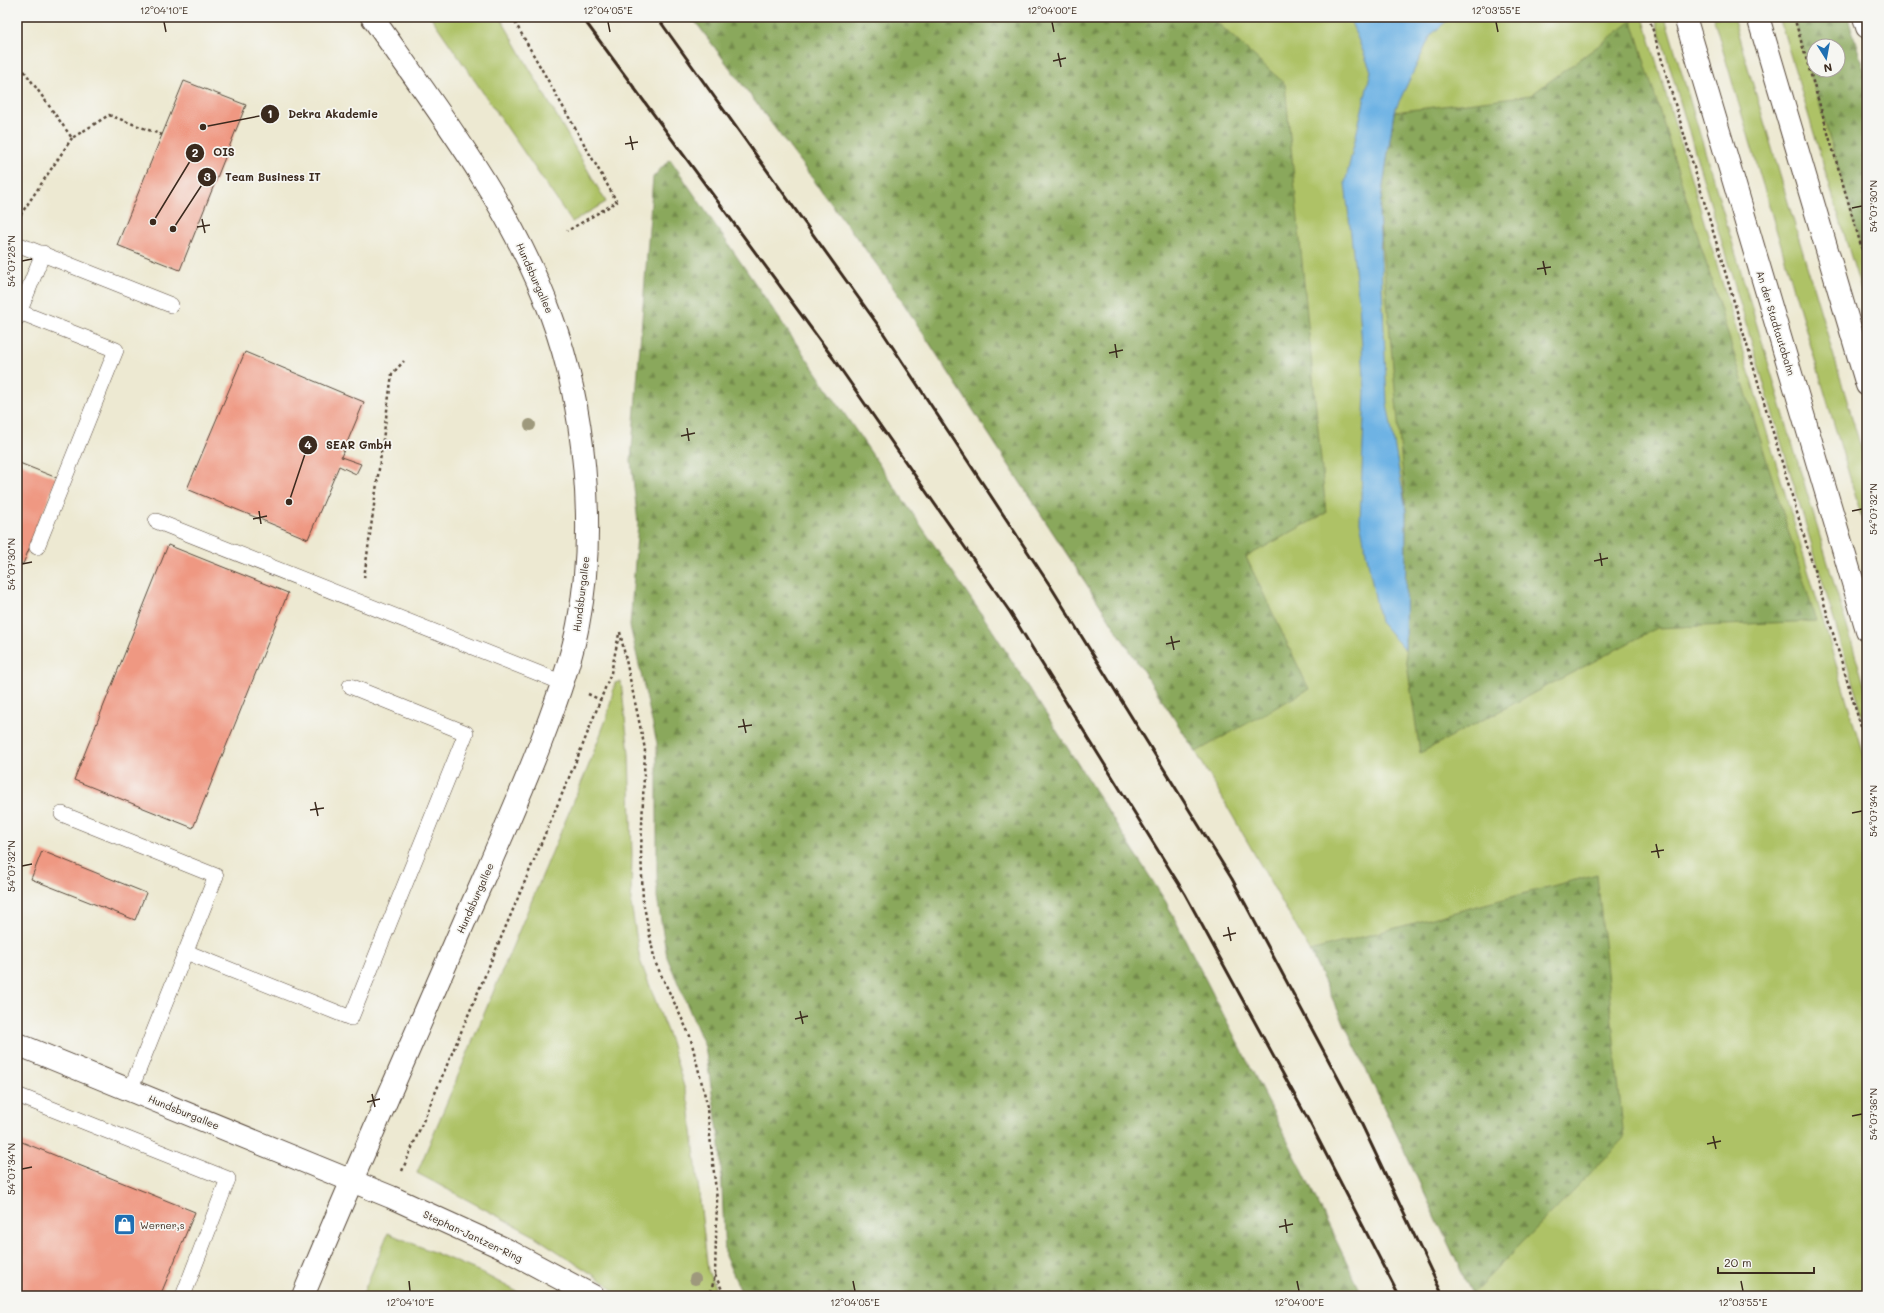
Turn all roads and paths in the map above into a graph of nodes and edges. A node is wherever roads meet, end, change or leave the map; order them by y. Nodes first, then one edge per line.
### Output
1 (372, 17) edge
2 (512, 17) edge
3 (1649, 17) edge
4 (1685, 17) edge
5 (1758, 17) edge
6 (1794, 17) edge
7 (1864, 17) edge
8 (1867, 28) edge
9 (17, 61) edge
10 (162, 135) dead end
11 (72, 138) junction
12 (17, 220) edge
13 (567, 231) dead end
14 (17, 244) edge
15 (43, 253) junction
16 (1867, 266) edge
17 (171, 305) dead end
18 (18, 314) edge
19 (404, 361) dead end
20 (1867, 385) edge
21 (156, 521) dead end
22 (37, 547) dead end
23 (360, 602) junction
24 (1867, 630) edge
25 (563, 683) junction
26 (350, 686) dead end
27 (1867, 747) edge
28 (62, 814) dead end
29 (186, 952) junction
30 (17, 1044) edge
31 (130, 1091) junction
32 (17, 1095) edge
33 (351, 1181) junction
34 (391, 1197) junction
35 (715, 1275) junction
36 (183, 1296) edge
37 (303, 1296) edge
38 (593, 1296) edge
39 (710, 1296) edge
40 (725, 1296) edge

1 - 25 main road, Hundsburgallee
2 - 13 path
3 - 27 path
4 - 24 main road, An der Stadtautobahn
5 - 20 main road
6 - 16 path
7 - 8 main road
9 - 11 path
10 - 11 path
11 - 12 path
14 - 15 lane
15 - 17 lane
15 - 18 lane
18 - 22 lane
19 - 23 path
21 - 23 lane
23 - 25 lane
25 - 33 main road, Hundsburgallee
26 - 29 lane
28 - 29 lane
29 - 31 lane
30 - 31 main road, Hundsburgallee
31 - 33 main road, Hundsburgallee
32 - 36 lane
33 - 34 main road, Stephan-Jantzen-Ring
33 - 37 main road, Hundsburgallee
34 - 35 path
34 - 38 main road, Stephan-Jantzen-Ring
35 - 39 path
35 - 40 path

